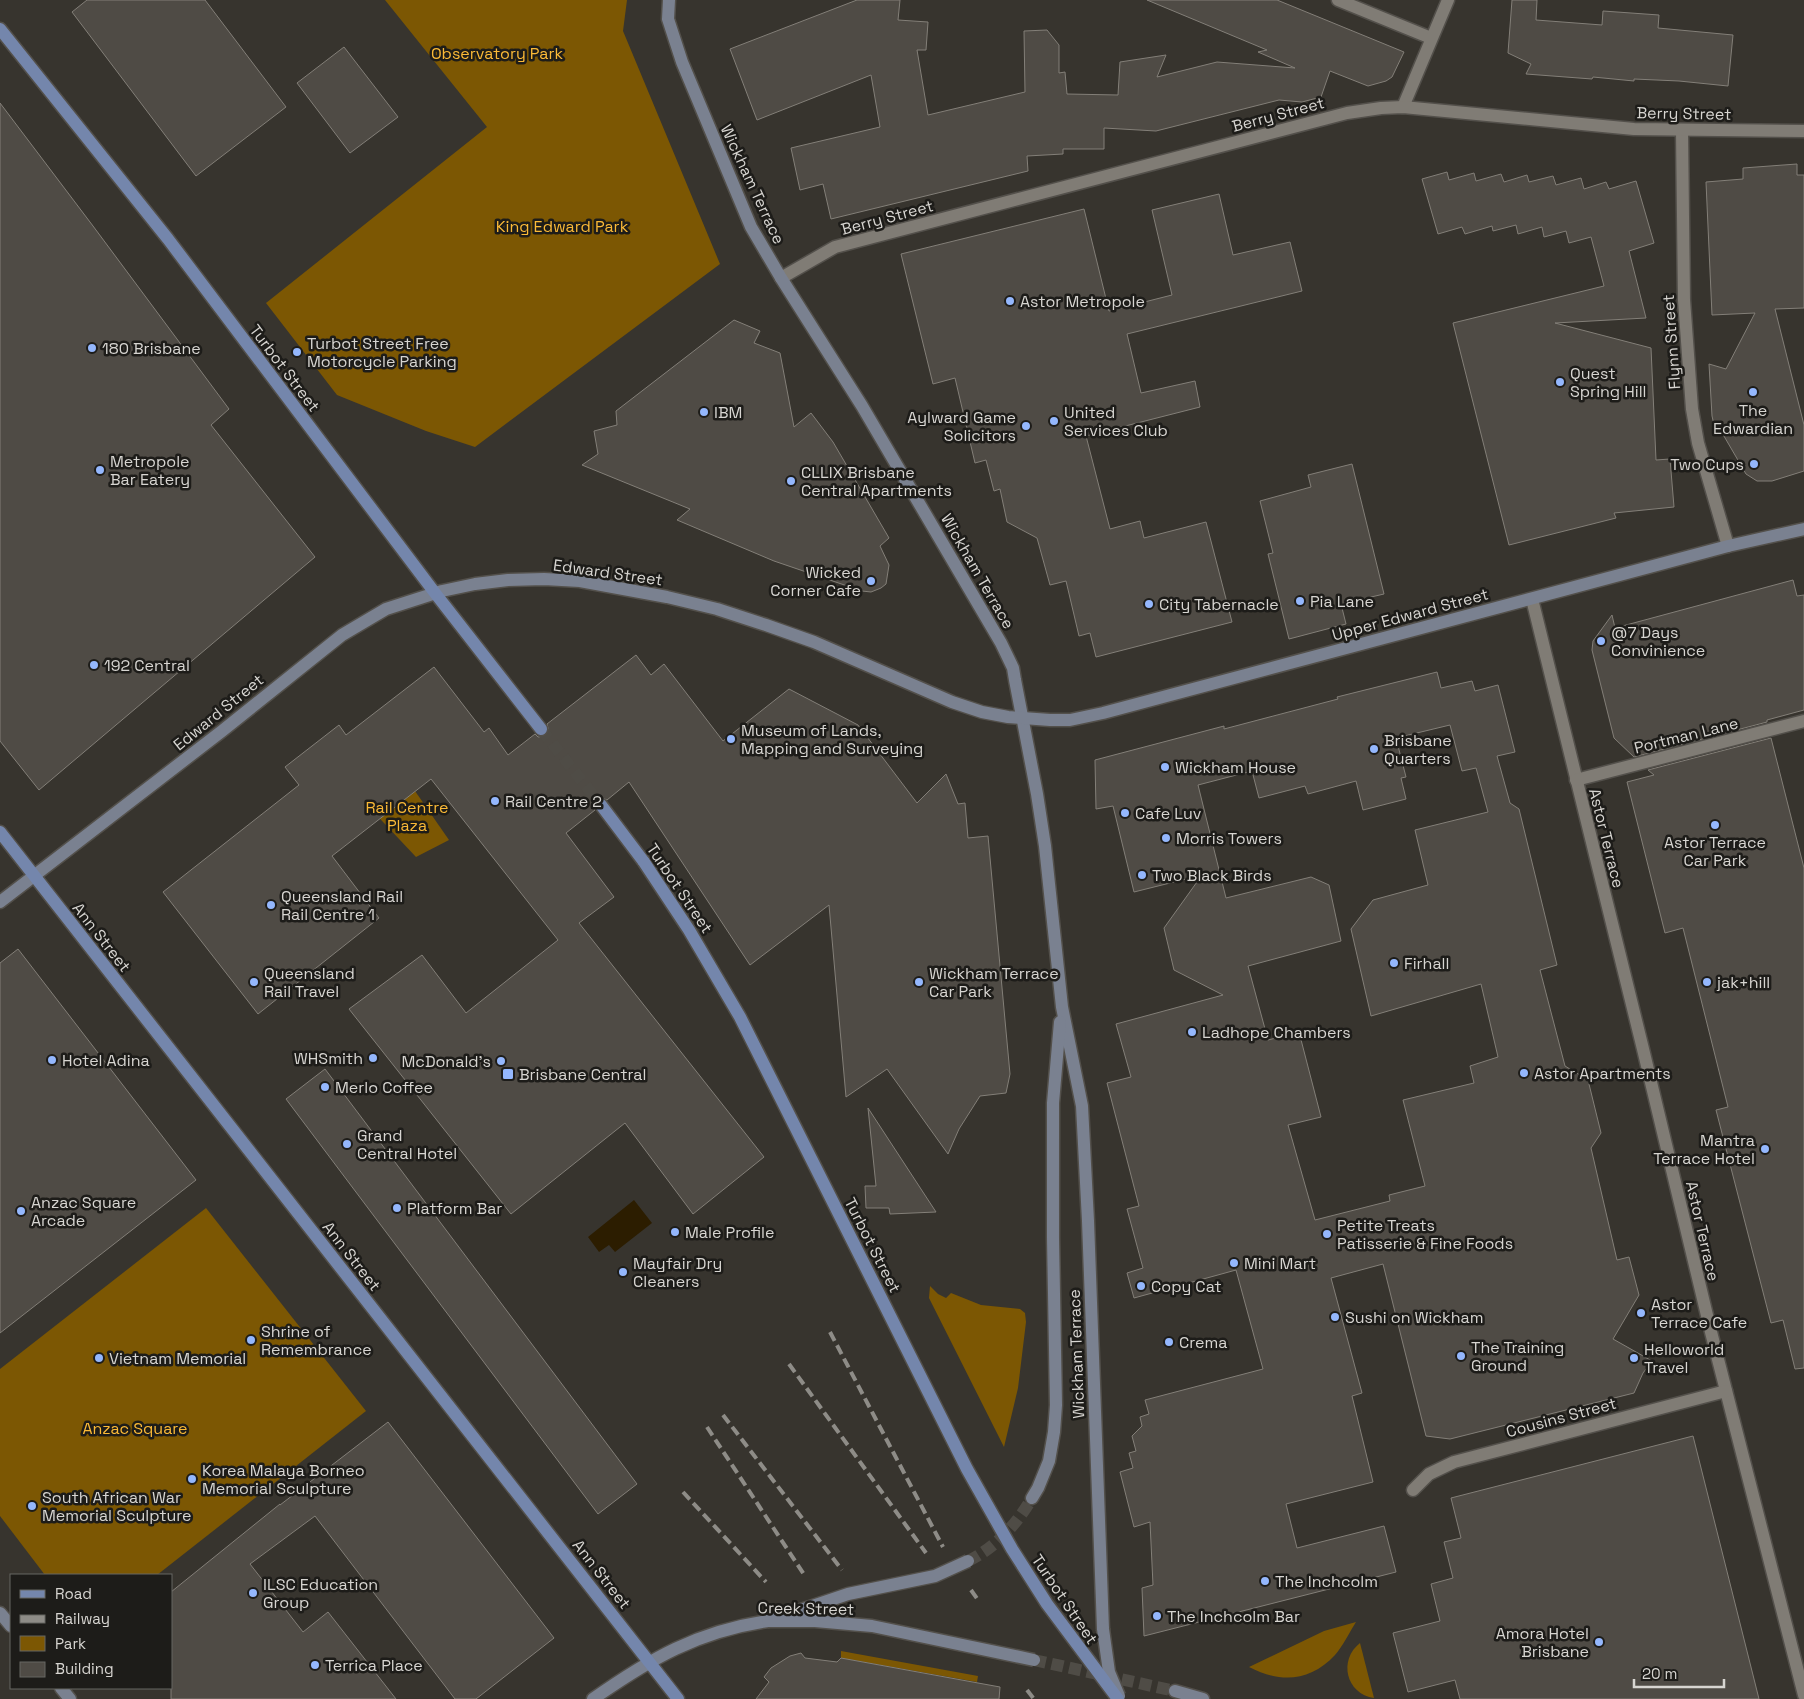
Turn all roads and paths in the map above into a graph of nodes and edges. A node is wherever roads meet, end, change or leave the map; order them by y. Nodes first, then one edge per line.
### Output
1 (670, 0) edge
2 (1338, 0) edge
3 (1448, 0) edge
4 (0, 29) edge
5 (1431, 38) junction
6 (1403, 107) junction
7 (1682, 131) junction
8 (1804, 131) edge
9 (781, 278) junction
10 (1804, 529) edge
11 (1728, 546) junction
12 (435, 593) junction
13 (1532, 599) junction
14 (1022, 719) junction
15 (1804, 721) edge
16 (541, 729) tunnel mouth
17 (1576, 780) junction
18 (601, 805) tunnel mouth
19 (0, 832) edge
20 (34, 875) junction
21 (0, 902) edge
22 (1062, 1007) junction
23 (1726, 1391) junction
24 (1413, 1490) dead end
25 (1032, 1498) tunnel mouth
26 (968, 1561) tunnel mouth
27 (0, 1613) edge
28 (768, 1621) junction
29 (10, 1625) edge
30 (1034, 1660) tunnel mouth
31 (649, 1662) junction
32 (62, 1689) edge
33 (1175, 1691) tunnel mouth
34 (1804, 1695) edge
35 (70, 1699) edge
36 (593, 1699) edge
37 (678, 1699) edge
38 (1119, 1699) edge
39 (1203, 1699) edge

1 - 9 street, Wickham Terrace
2 - 5 street
3 - 5 street
4 - 12 main road, Turbot Street
5 - 6 street
6 - 7 street, Berry Street
6 - 9 street, Berry Street
7 - 8 street, Berry Street
7 - 11 street, Flynn Street
9 - 14 street, Wickham Terrace
10 - 11 street, Upper Edward Street
11 - 13 street, Upper Edward Street
12 - 14 street, Edward Street
12 - 16 main road, Turbot Street
12 - 20 street, Edward Street
13 - 14 street, Upper Edward Street
13 - 17 street, Astor Terrace
14 - 22 street, Wickham Terrace
15 - 17 street, Portman Lane
17 - 23 street, Astor Terrace
18 - 38 main road, Turbot Street, bridge
19 - 20 main road, Ann Street
20 - 21 street, Edward Street
20 - 31 main road, Ann Street
22 - 25 street, Wickham Terrace
22 - 38 street, Wickham Terrace, bridge
23 - 24 street, Cousins Street
23 - 34 street, Astor Terrace
26 - 28 street, bridge
27 - 29 street
28 - 30 street, Creek Street, bridge
28 - 31 street, Creek Street
31 - 36 street, Creek Street
31 - 37 main road, Ann Street
32 - 35 street
33 - 39 street

